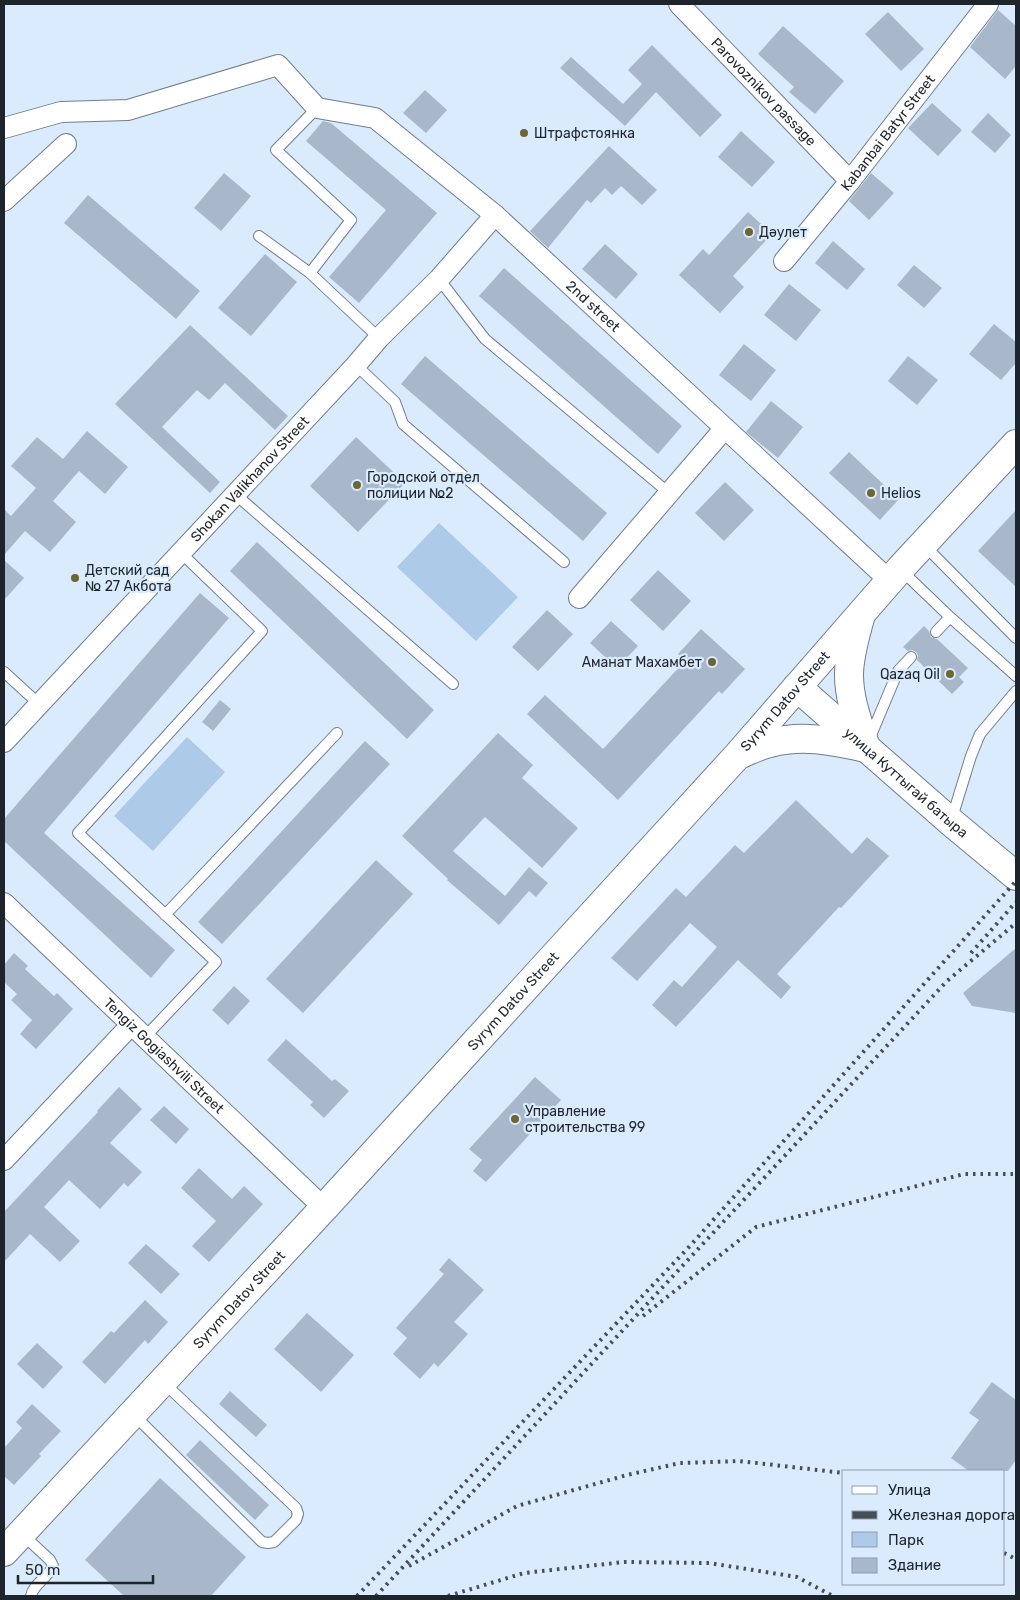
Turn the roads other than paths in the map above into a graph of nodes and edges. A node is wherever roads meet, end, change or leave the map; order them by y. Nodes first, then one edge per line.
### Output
1 (679, 4) edge
2 (988, 4) edge
3 (316, 108) junction
4 (4, 128) edge
5 (66, 144) dead end
6 (850, 181) junction
7 (4, 201) edge
8 (495, 215) junction
9 (259, 236) dead end
10 (784, 260) dead end
11 (310, 273) junction
12 (439, 279) junction
13 (379, 338) junction
14 (356, 365) junction
15 (725, 428) junction
16 (1016, 444) edge
17 (669, 493) junction
18 (235, 494) junction
19 (923, 544) junction
20 (180, 552) junction
21 (564, 562) dead end
22 (895, 575) junction
23 (578, 598) dead end
24 (862, 613) junction
25 (950, 617) junction
26 (936, 632) dead end
27 (1016, 638) edge
28 (911, 658) dead end
29 (4, 672) edge
30 (1016, 676) edge
31 (453, 684) dead end
32 (797, 687) junction
33 (1016, 691) edge
34 (39, 704) junction
35 (337, 733) dead end
36 (4, 742) edge
37 (866, 748) junction
38 (737, 756) junction
39 (951, 822) junction
40 (1016, 876) edge
41 (4, 903) edge
42 (165, 915) junction
43 (138, 1032) junction
44 (4, 1160) edge
45 (324, 1208) junction
46 (163, 1382) junction
47 (133, 1414) junction
48 (12, 1543) edge
49 (31, 1596) edge

1 - 6 street, Parovoznikov passage
2 - 6 street, Kabanbai Batyr Street
3 - 4 street
3 - 8 street, 2nd street
3 - 11 lane
5 - 7 street
6 - 10 street, Kabanbai Batyr Street
8 - 12 street, Shokan Valikhanov Street
8 - 15 street, 2nd street
9 - 11 lane
11 - 13 lane
12 - 13 street, Shokan Valikhanov Street
12 - 17 lane
13 - 14 street, Shokan Valikhanov Street
14 - 18 street, Shokan Valikhanov Street
14 - 21 lane
15 - 17 street
15 - 22 street, 2nd street
16 - 19 main road, Syrym Datov Street
17 - 23 street
18 - 20 street, Shokan Valikhanov Street
18 - 31 lane
19 - 22 main road, Syrym Datov Street
19 - 27 lane
20 - 34 street, Shokan Valikhanov Street
20 - 42 lane
22 - 24 main road, Syrym Datov Street
22 - 25 lane
24 - 32 main road, Syrym Datov Street
24 - 37 main road
25 - 26 lane
25 - 30 lane
28 - 37 lane
29 - 34 lane
32 - 37 main road, улица Куттыгай батыра
32 - 38 main road, Syrym Datov Street
33 - 39 lane
34 - 36 street, Shokan Valikhanov Street
35 - 42 lane
37 - 38 main road
37 - 39 main road, улица Куттыгай батыра
38 - 45 main road, Syrym Datov Street
39 - 40 main road, улица Куттыгай батыра
41 - 43 street, Tengiz Gogiashvili Street
42 - 43 lane
43 - 44 street
43 - 45 street, Tengiz Gogiashvili Street
45 - 46 main road, Syrym Datov Street
46 - 47 main road, Syrym Datov Street
46 - 47 lane
47 - 48 main road, Syrym Datov Street
48 - 49 lane

